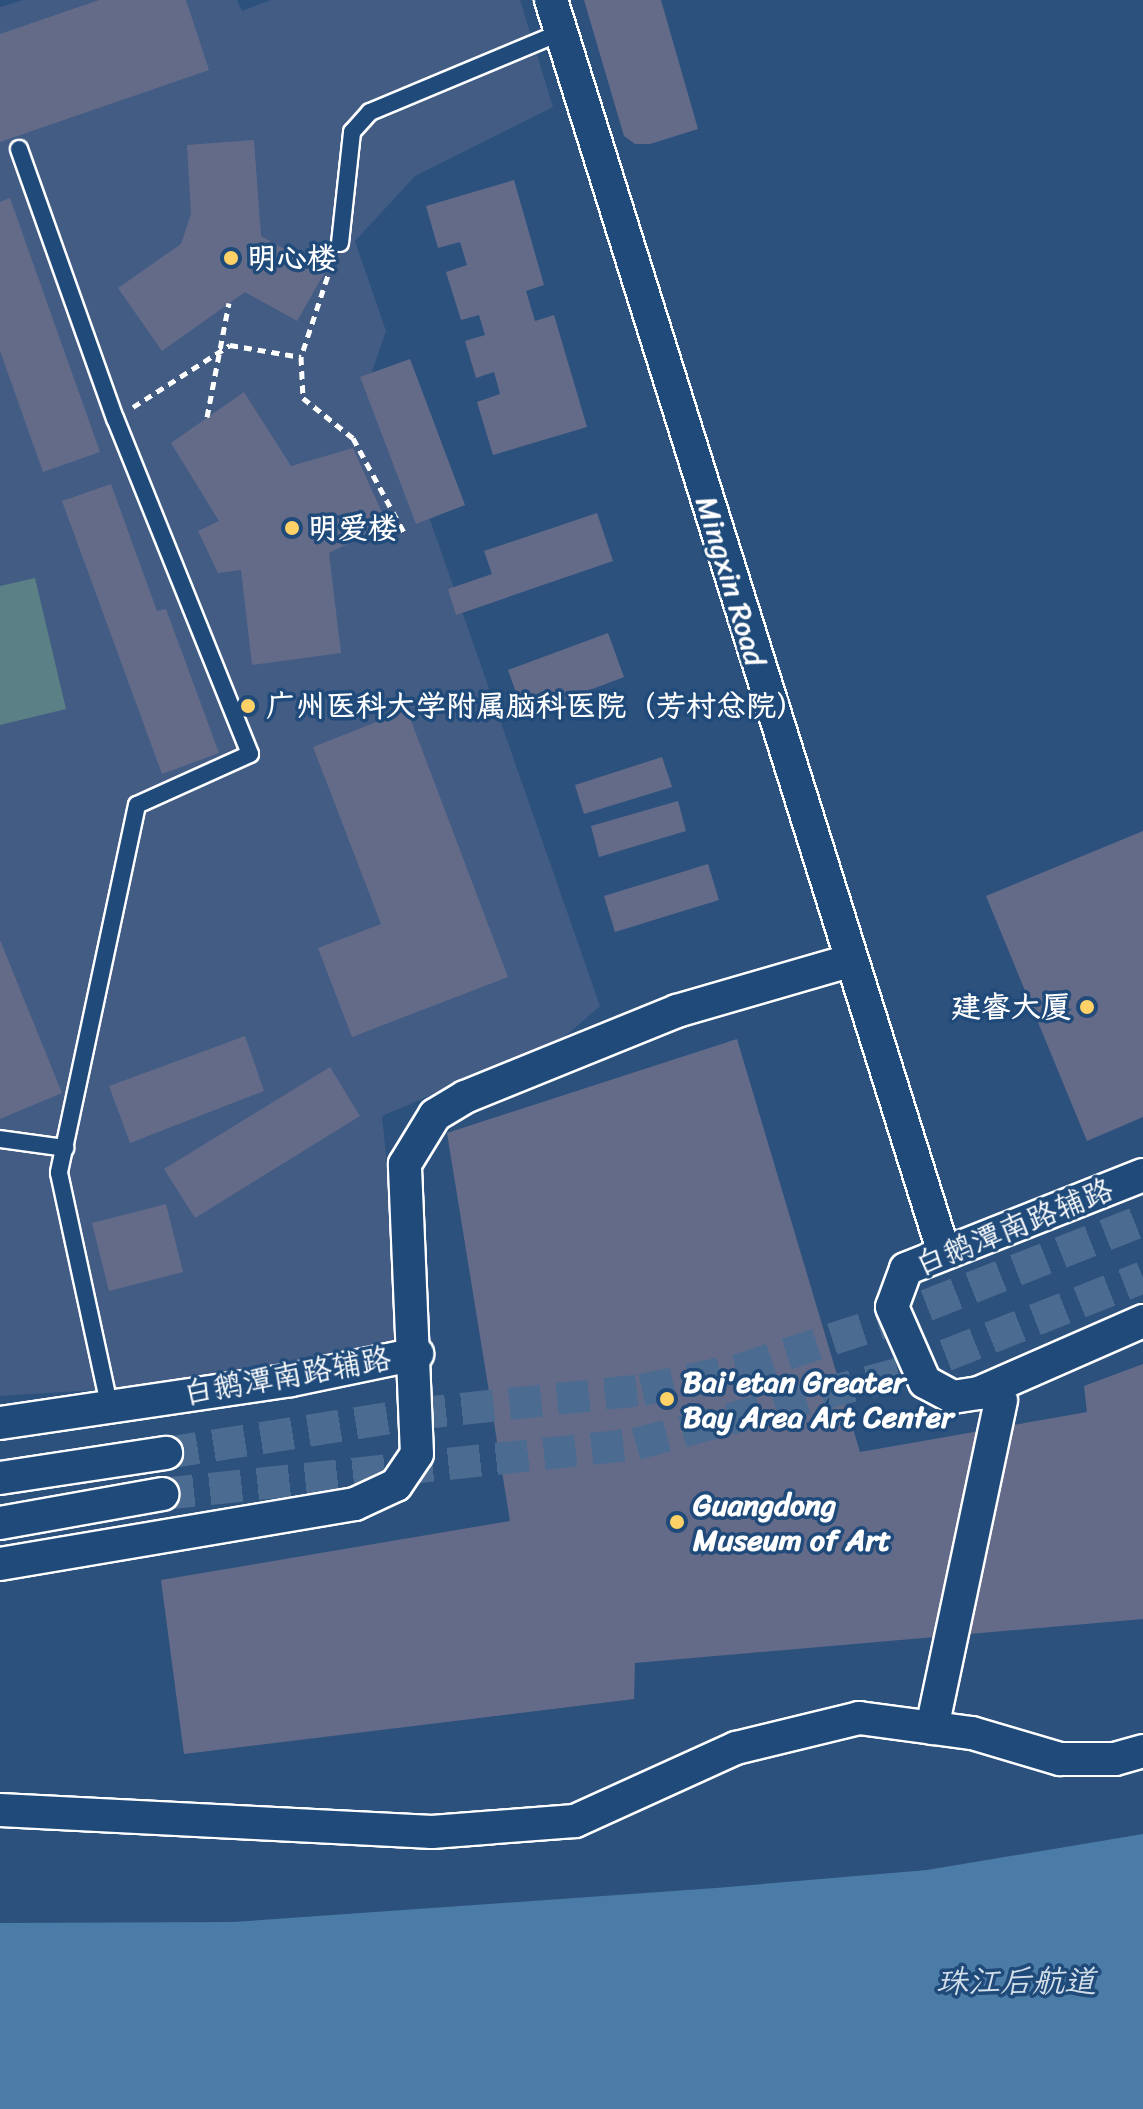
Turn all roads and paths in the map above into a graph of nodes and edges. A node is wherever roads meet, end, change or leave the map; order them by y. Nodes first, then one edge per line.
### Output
1 (551, 0) edge
2 (561, 32) junction
3 (19, 149) dead end
4 (340, 243) joint
5 (229, 303) dead end
6 (220, 353) junction
7 (301, 357) junction
8 (207, 417) dead end
9 (115, 418) junction
10 (405, 534) dead end
11 (849, 961) junction
12 (0, 1139) edge
13 (65, 1148) junction
14 (1143, 1175) edge
15 (944, 1253) junction
16 (1143, 1321) edge
17 (417, 1354) junction
18 (1001, 1400) dead end
19 (109, 1405) junction
20 (0, 1423) edge
21 (166, 1453) tunnel mouth
22 (0, 1478) edge
23 (162, 1494) tunnel mouth
24 (0, 1523) edge
25 (0, 1564) edge
26 (932, 1728) junction
27 (1143, 1751) edge
28 (0, 1810) edge

1 - 2 street, Mingxin Road
2 - 4 lane
2 - 11 street, Mingxin Road
3 - 9 lane
4 - 7 path
5 - 6 path
6 - 7 path
6 - 8 path
6 - 9 path
7 - 10 path
9 - 13 lane
11 - 15 street, Mingxin Road
11 - 17 street
12 - 13 lane
13 - 19 lane
14 - 15 street, 白鹅潭南路辅路
15 - 16 street, 白鹅潭南路辅路
17 - 19 street, 白鹅潭南路辅路
17 - 25 street, 白鹅潭南路辅路
18 - 26 street
19 - 20 street, 白鹅潭南路辅路
21 - 22 street
23 - 24 street
26 - 27 street
26 - 28 street

